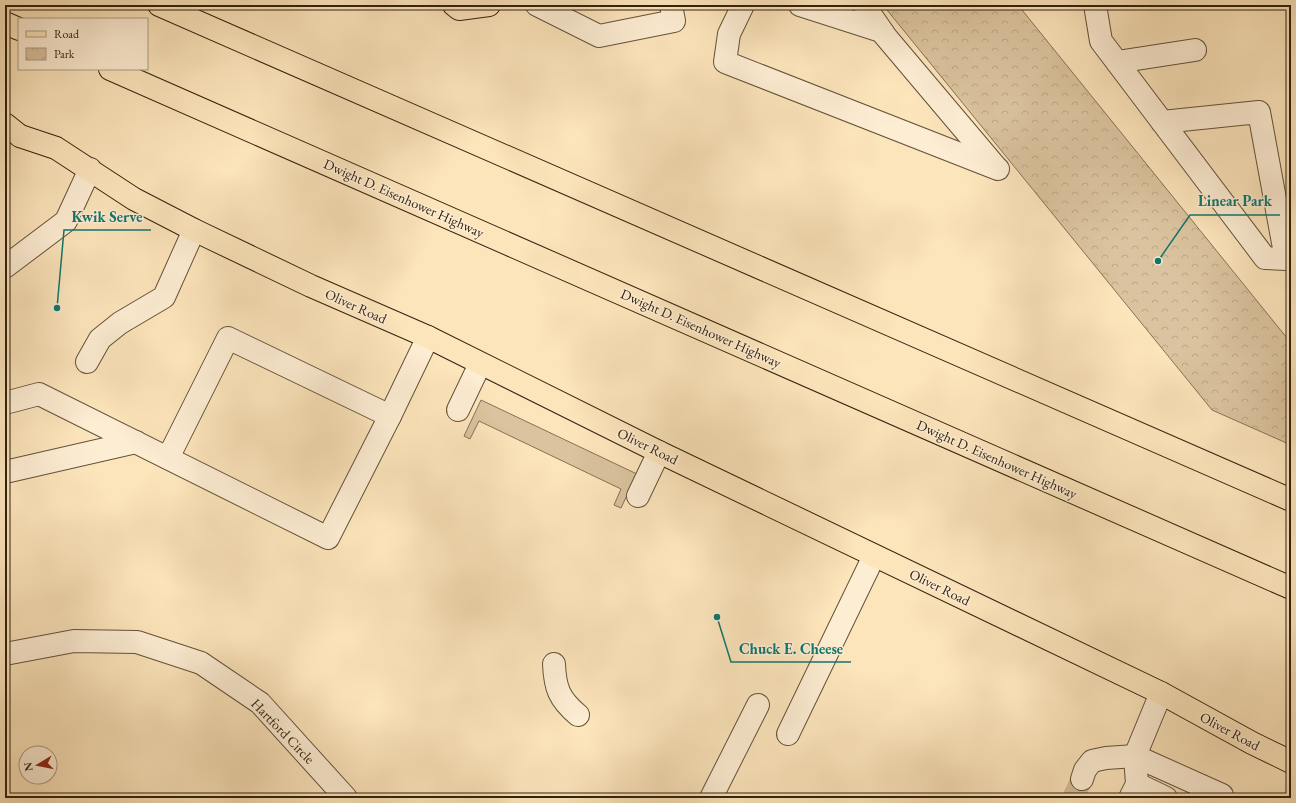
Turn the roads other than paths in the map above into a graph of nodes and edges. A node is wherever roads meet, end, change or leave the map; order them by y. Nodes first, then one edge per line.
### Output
1 (159, 5) edge
2 (454, 5) edge
3 (489, 5) edge
4 (537, 5) edge
5 (671, 5) edge
6 (743, 5) edge
7 (800, 5) edge
8 (864, 5) edge
9 (1095, 5) edge
10 (5, 23) edge
11 (18, 29) edge
12 (884, 34) junction
13 (1195, 50) dead end
14 (1117, 62) junction
15 (112, 70) edge
16 (1162, 122) junction
17 (10, 133) edge
18 (90, 169) junction
19 (194, 230) junction
20 (5, 267) edge
21 (428, 337) junction
22 (87, 362) dead end
23 (480, 364) junction
24 (5, 403) edge
25 (458, 410) dead end
26 (390, 416) junction
27 (136, 442) junction
28 (659, 452) junction
29 (168, 458) junction
30 (5, 472) edge
31 (638, 496) dead end
32 (1291, 500) edge
33 (874, 556) junction
34 (1291, 588) edge
35 (5, 654) edge
36 (554, 664) dead end
37 (1161, 693) junction
38 (758, 705) dead end
39 (578, 715) dead end
40 (788, 734) dead end
41 (1135, 756) junction
42 (1291, 762) edge
43 (1082, 779) tunnel mouth
44 (1134, 791) edge
45 (1224, 797) edge
46 (346, 798) edge
47 (711, 798) edge
48 (1166, 798) edge

1 - 32 main road
2 - 3 main road
4 - 5 street
6 - 12 street
7 - 12 street
8 - 12 street
9 - 14 street
10 - 11 main road
13 - 14 street
14 - 16 street
15 - 34 main road, Dwight D. Eisenhower Highway
16 - 16 street
17 - 18 main road, Oliver Road
18 - 19 main road, Oliver Road
18 - 20 street
19 - 21 main road, Oliver Road
19 - 22 street
21 - 23 main road, Oliver Road
21 - 26 street
23 - 25 street
23 - 28 main road, Oliver Road
24 - 27 street
26 - 29 street
26 - 29 street
27 - 29 street
27 - 30 street
28 - 31 street
28 - 33 main road, Oliver Road
33 - 37 main road, Oliver Road
33 - 40 street
35 - 46 street, Hartford Circle
36 - 39 street
37 - 41 street
37 - 42 main road, Oliver Road
38 - 47 street
41 - 43 street
41 - 44 street
41 - 45 street
44 - 48 street

